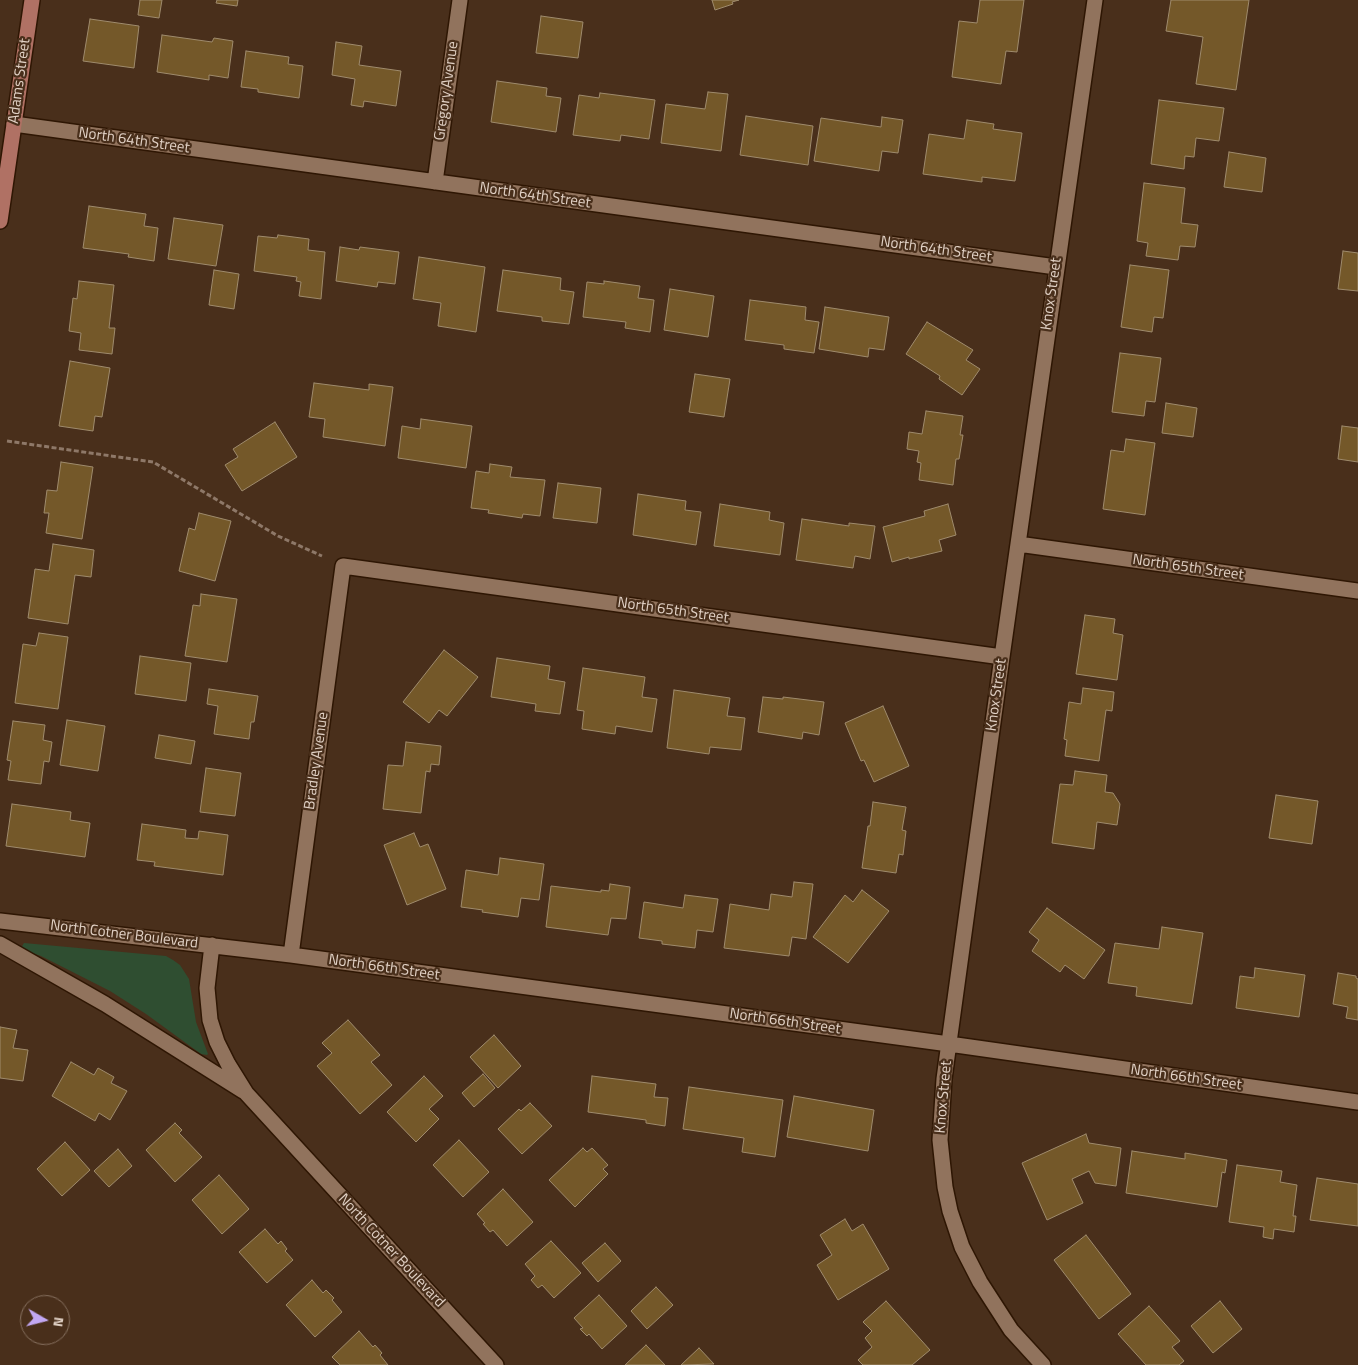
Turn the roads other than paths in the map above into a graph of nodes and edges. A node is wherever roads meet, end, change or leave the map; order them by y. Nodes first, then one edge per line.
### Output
1 (32, 0) edge
2 (460, 0) edge
3 (1095, 0) edge
4 (14, 124) junction
5 (434, 182) junction
6 (0, 221) edge
7 (1056, 267) junction
8 (1018, 544) junction
9 (343, 566) joint
10 (1358, 591) edge
11 (1002, 657) junction
12 (0, 921) edge
13 (0, 944) edge
14 (212, 946) junction
15 (291, 956) junction
16 (949, 1044) junction
17 (246, 1093) junction
18 (1358, 1102) edge
19 (496, 1365) edge
20 (1043, 1365) edge

1 - 4 main road, Adams Street
2 - 5 street, Gregory Avenue
3 - 7 street, Knox Street
4 - 5 street, North 64th Street
4 - 6 main road, Adams Street
5 - 7 street, North 64th Street
7 - 8 street, Knox Street
8 - 10 street, North 65th Street
8 - 11 street, Knox Street
9 - 11 street, North 65th Street
9 - 15 street, Bradley Avenue
11 - 16 street, Knox Street
12 - 14 street, North Cotner Boulevard
13 - 17 street, North Cotner Boulevard
14 - 15 street, North 66th Street
14 - 17 street, North Cotner Boulevard
15 - 16 street, North 66th Street
16 - 18 street, North 66th Street
16 - 20 street, Knox Street
17 - 19 street, North Cotner Boulevard

